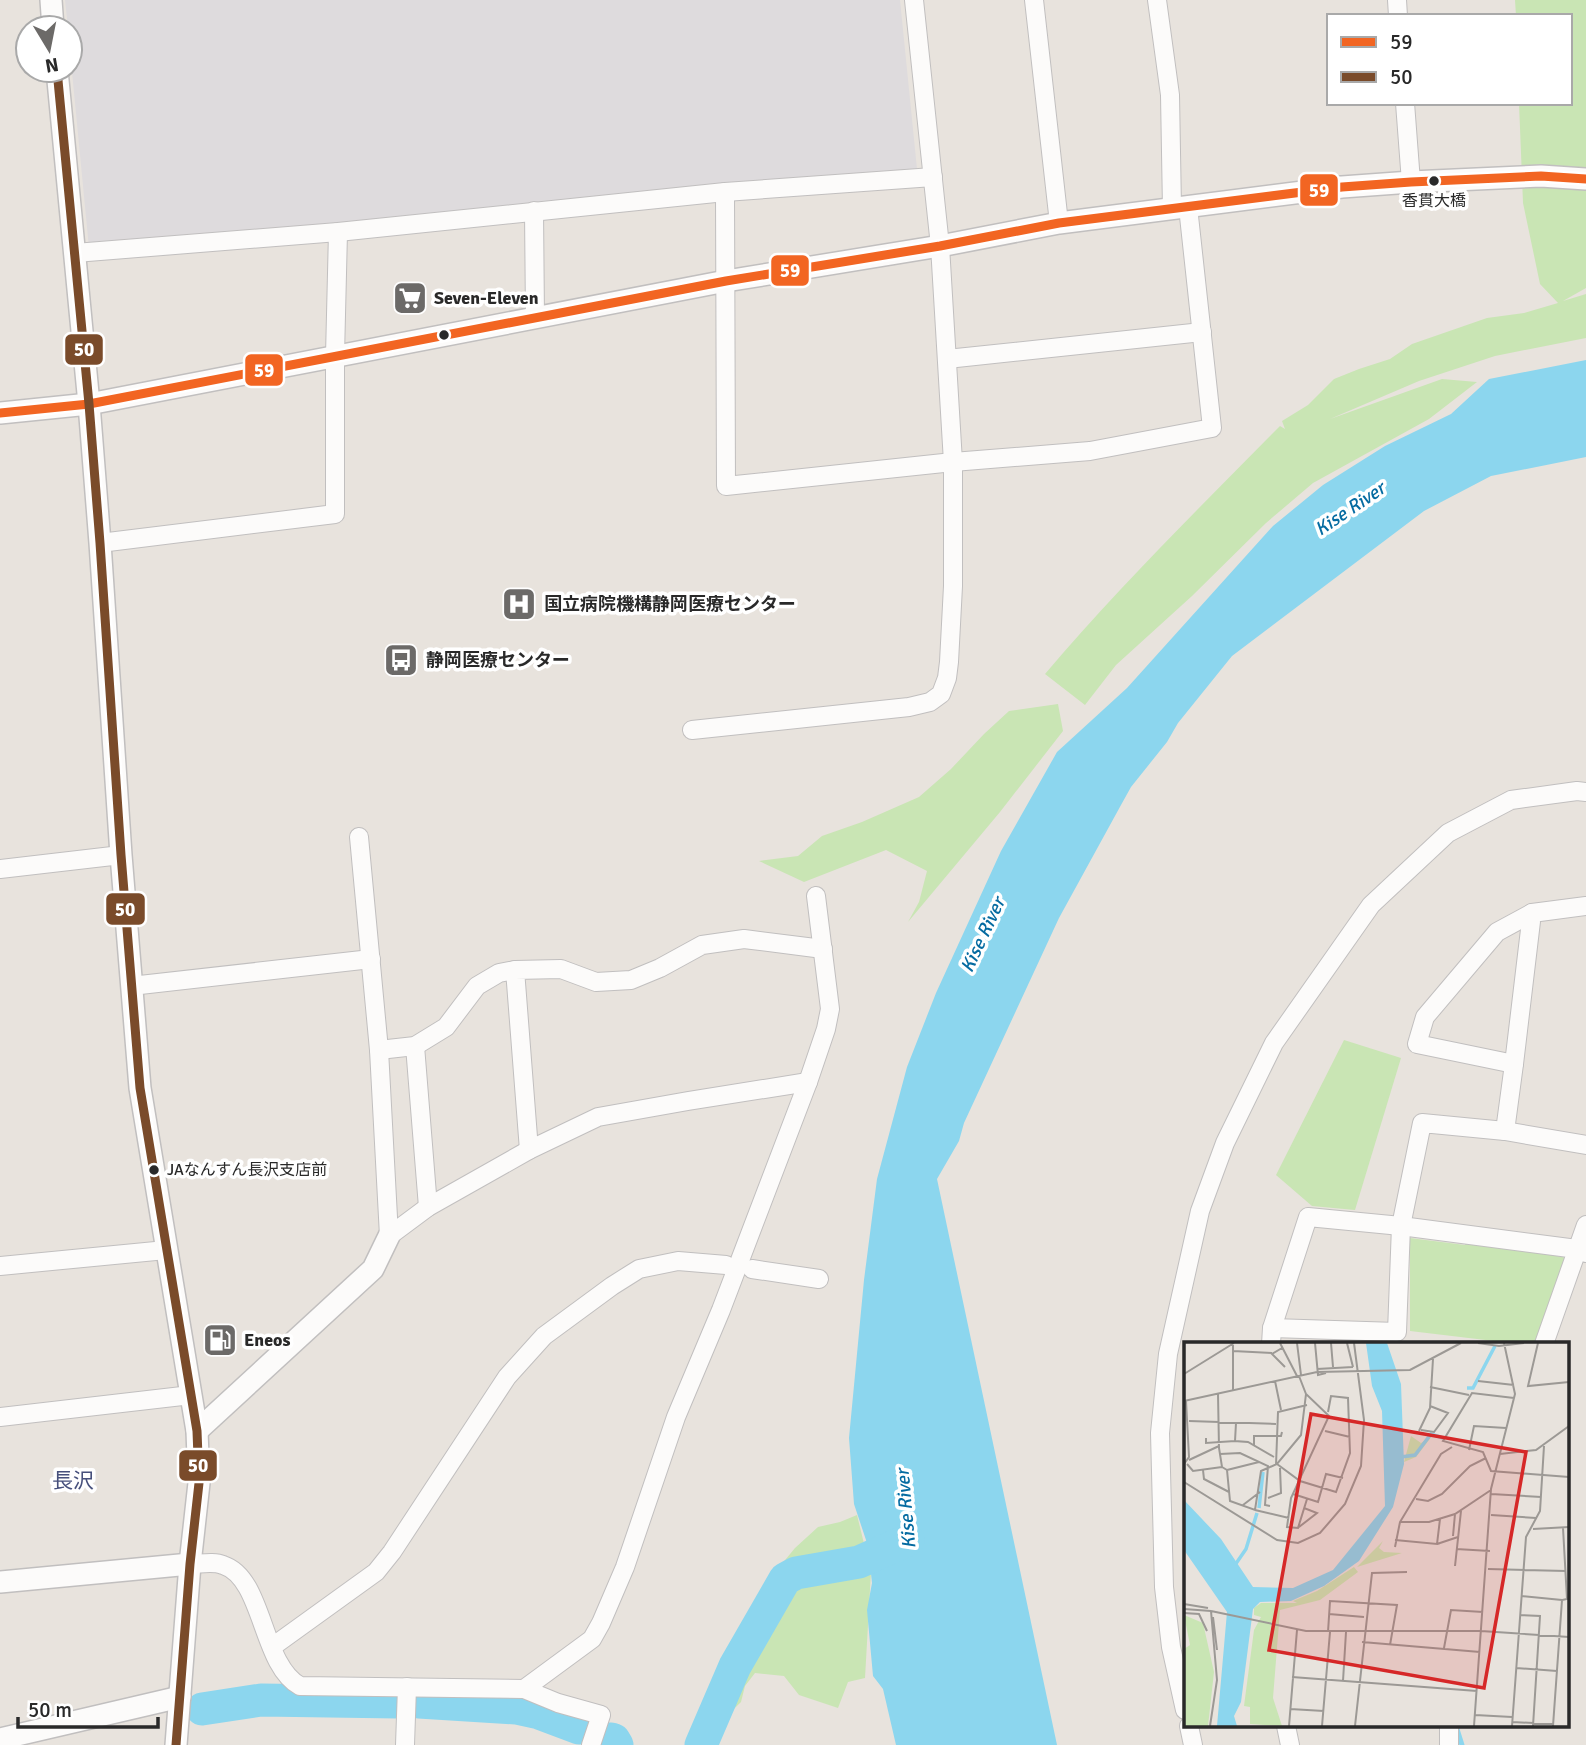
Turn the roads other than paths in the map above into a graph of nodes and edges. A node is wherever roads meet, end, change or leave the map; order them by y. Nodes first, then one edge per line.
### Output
1 (914, 0) edge
2 (1034, 0) edge
3 (1157, 0) edge
4 (58, 84) edge
5 (1405, 105) edge
6 (933, 177) junction
7 (1586, 179) edge
8 (1411, 182) junction
9 (725, 192) junction
10 (1180, 208) junction
11 (534, 211) junction
12 (1059, 223) junction
13 (338, 233) junction
14 (940, 246) junction
15 (75, 253) junction
16 (726, 281) junction
17 (535, 318) junction
18 (1202, 332) junction
19 (335, 356) junction
20 (947, 359) junction
21 (89, 404) junction
22 (0, 413) edge
23 (953, 462) junction
24 (100, 543) junction
25 (692, 730) dead end
26 (1586, 792) edge
27 (359, 837) dead end
28 (121, 855) junction
29 (0, 869) edge
30 (816, 896) dead end
31 (1586, 906) edge
32 (1532, 913) junction
33 (822, 950) junction
34 (371, 960) junction
35 (515, 970) junction
36 (131, 986) junction
37 (415, 1046) junction
38 (379, 1050) junction
39 (1514, 1064) junction
40 (808, 1082) junction
41 (1504, 1131) junction
42 (1586, 1145) edge
43 (529, 1150) junction
44 (428, 1207) junction
45 (1586, 1225) edge
46 (1401, 1226) junction
47 (389, 1236) junction
48 (166, 1250) junction
49 (1582, 1252) edge
50 (726, 1265) dead end
51 (0, 1266) edge
52 (752, 1269) dead end
53 (819, 1279) dead end
54 (1271, 1336) edge
55 (1545, 1342) edge
56 (191, 1395) junction
57 (0, 1417) edge
58 (197, 1431) junction
59 (190, 1564) junction
60 (0, 1582) edge
61 (272, 1647) junction
62 (407, 1687) junction
63 (524, 1689) junction
64 (180, 1697) junction
65 (1184, 1706) edge
66 (0, 1739) edge
67 (176, 1745) edge
68 (405, 1745) edge
69 (591, 1745) edge

1 - 6 street
2 - 12 street
3 - 10 street
4 - 15 street
5 - 8 street
6 - 9 street
6 - 14 street
7 - 8 street
8 - 10 street
9 - 11 street
9 - 16 street
10 - 12 street
10 - 18 street
11 - 13 street
11 - 17 street
12 - 14 street
13 - 15 street
13 - 19 street
14 - 16 street
14 - 20 street
15 - 21 street
16 - 17 street
16 - 23 street
17 - 19 street
18 - 20 street
18 - 23 street
19 - 21 street
19 - 24 street
20 - 23 street
21 - 22 street
21 - 24 street
23 - 25 street
24 - 28 street
26 - 65 street
27 - 34 street
28 - 29 street
28 - 36 street
30 - 33 street
31 - 32 street
32 - 39 street
32 - 39 street
33 - 35 street
33 - 40 street
34 - 36 street
34 - 38 street
35 - 37 street
35 - 43 street
36 - 48 street
37 - 38 street
37 - 44 street
38 - 47 street
39 - 41 street
40 - 43 street
40 - 63 street
41 - 42 street
41 - 46 street
43 - 44 street
44 - 47 street
45 - 49 street
46 - 49 street
46 - 54 street
46 - 54 street
47 - 58 street
48 - 51 street
48 - 56 street
49 - 55 street
50 - 61 street
52 - 53 street
56 - 57 street
56 - 58 street
58 - 59 street
59 - 60 street
59 - 61 street
59 - 64 street
61 - 62 street
62 - 63 street
62 - 68 street
63 - 69 street
64 - 66 street
64 - 67 street

